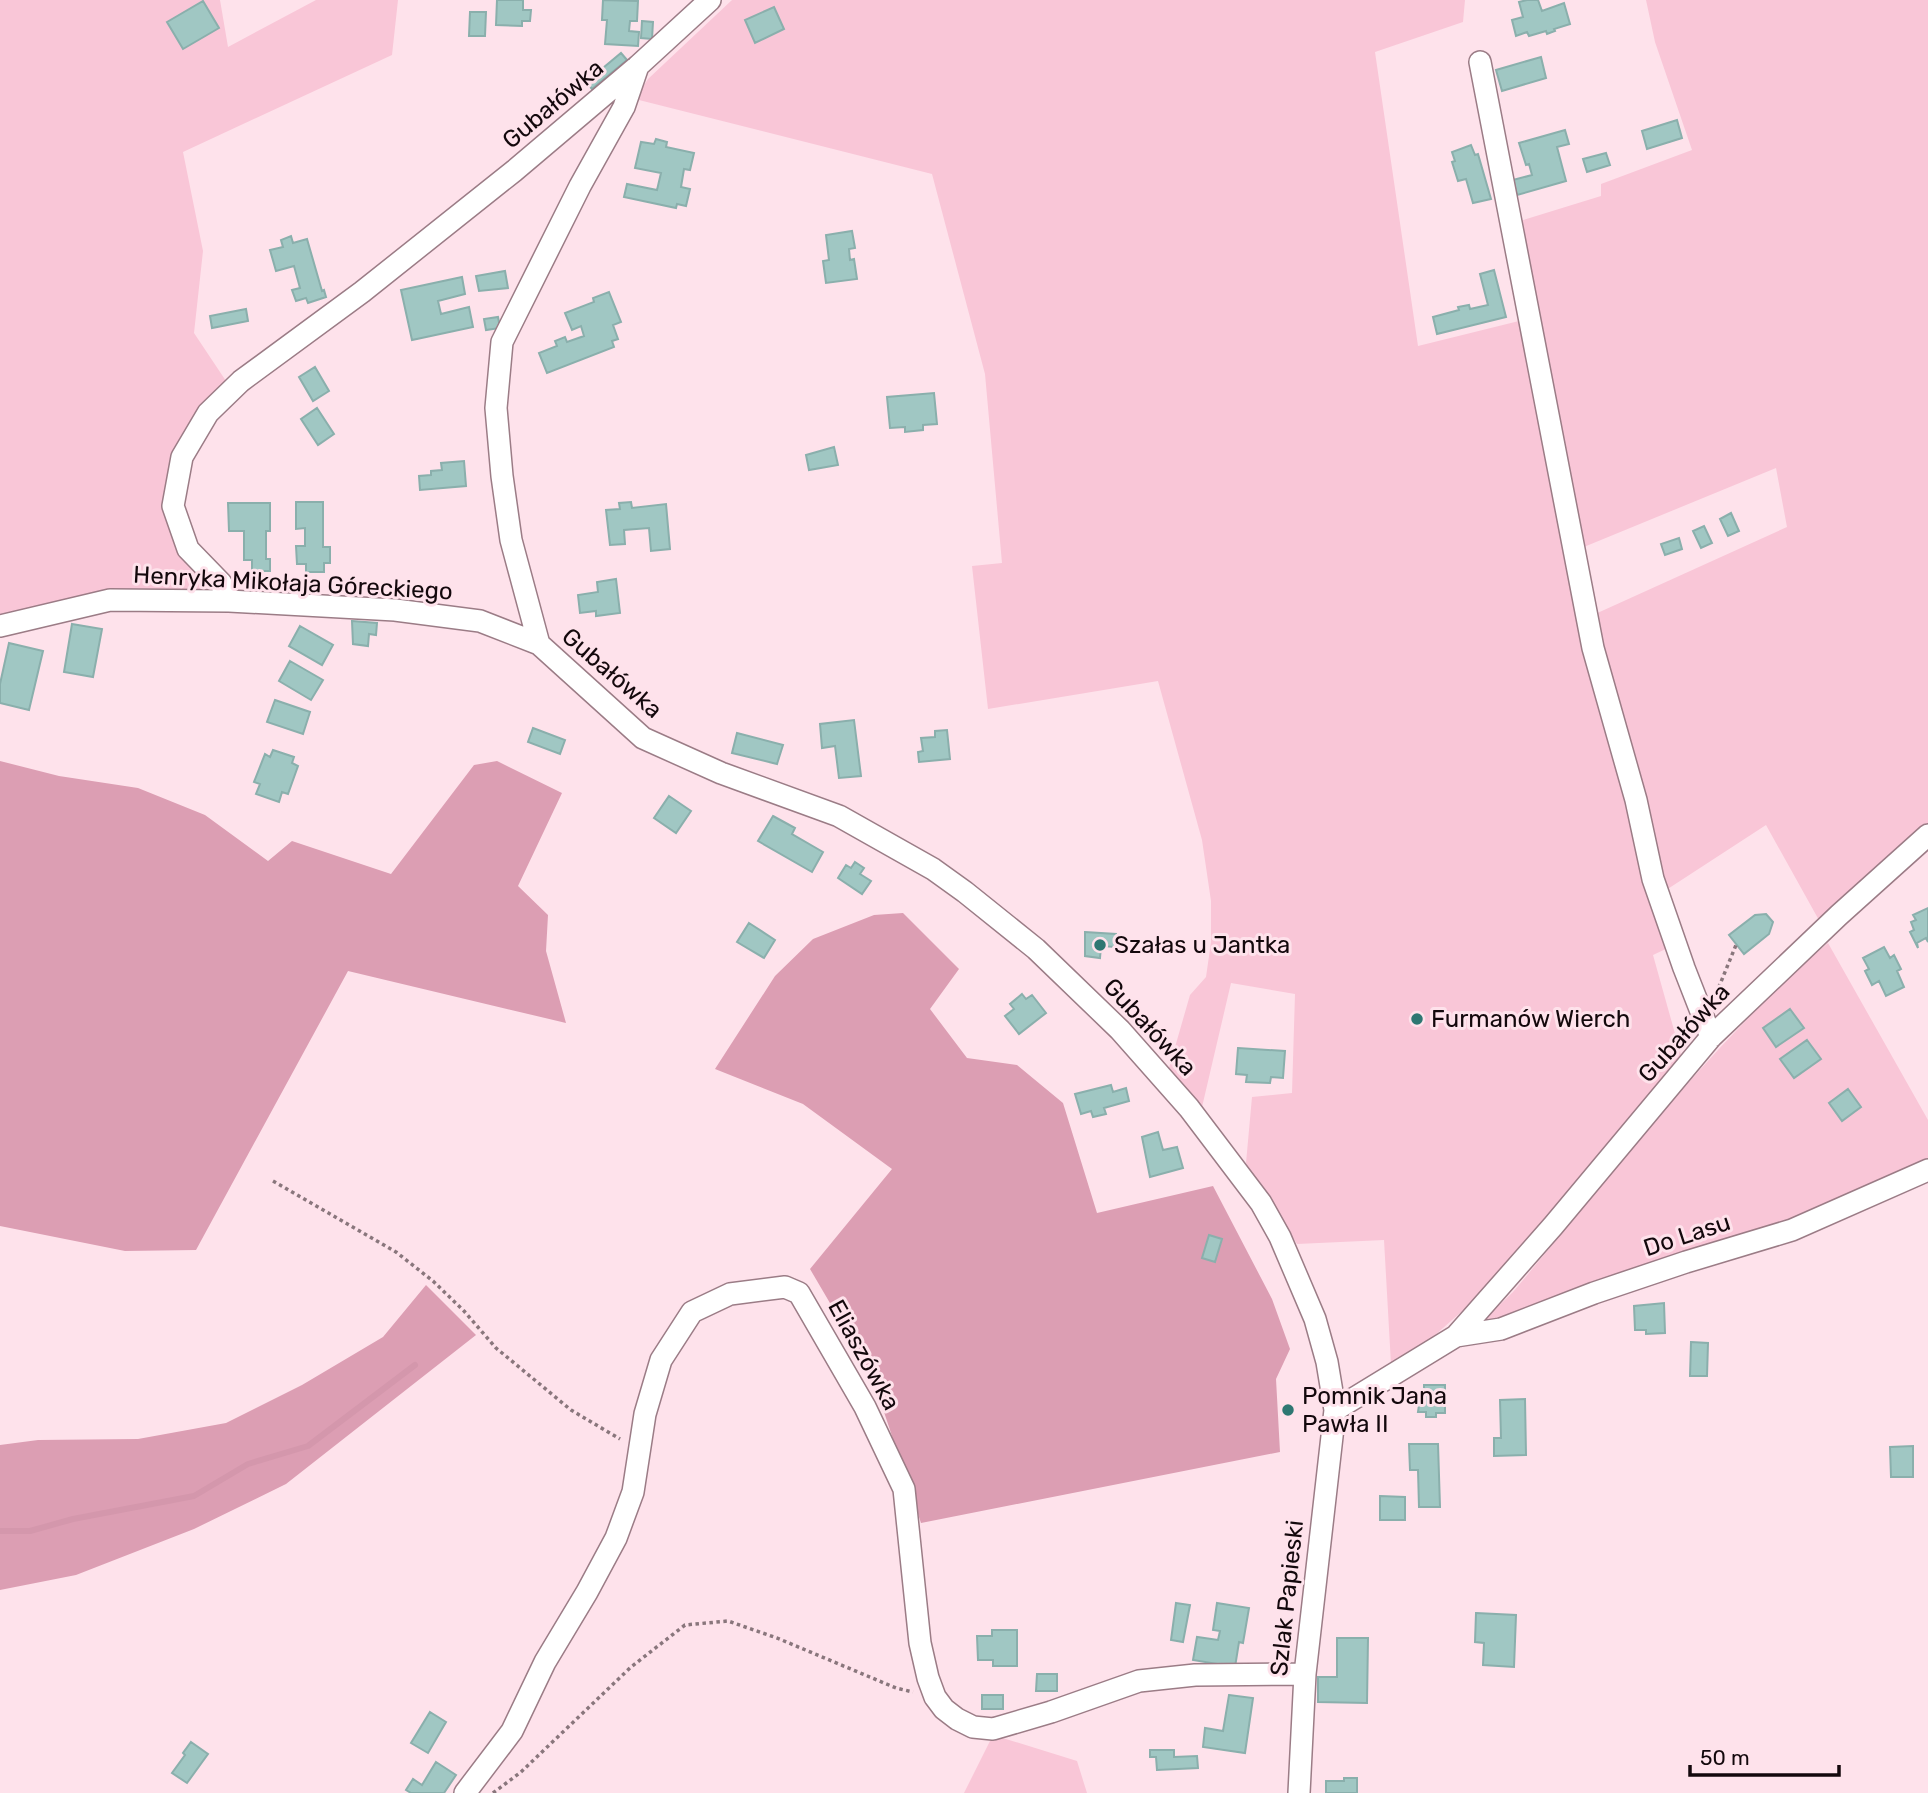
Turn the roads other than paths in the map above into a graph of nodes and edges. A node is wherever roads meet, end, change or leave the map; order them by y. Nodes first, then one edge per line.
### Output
1 (710, 0) edge
2 (1480, 62) dead end
3 (638, 66) junction
4 (229, 601) junction
5 (0, 625) edge
6 (539, 645) junction
7 (1928, 835) edge
8 (1711, 1037) junction
9 (1928, 1170) edge
10 (1456, 1336) junction
11 (1335, 1410) junction
12 (1305, 1674) junction
13 (465, 1793) edge
14 (1299, 1793) edge

1 - 3 street, Gubałówka
2 - 8 street
3 - 4 street, Gubałówka
3 - 6 street, Gubałówka
4 - 5 street, Henryka Mikołaja Góreckiego
4 - 6 street, Henryka Mikołaja Góreckiego
6 - 11 street, Gubałówka
7 - 8 street, Gubałówka
8 - 10 street, Gubałówka
9 - 10 street, Do Lasu
10 - 11 street, Gubałówka
11 - 12 street, Szlak Papieski
12 - 13 street, Eliaszówka
12 - 14 street, Szlak Papieski

